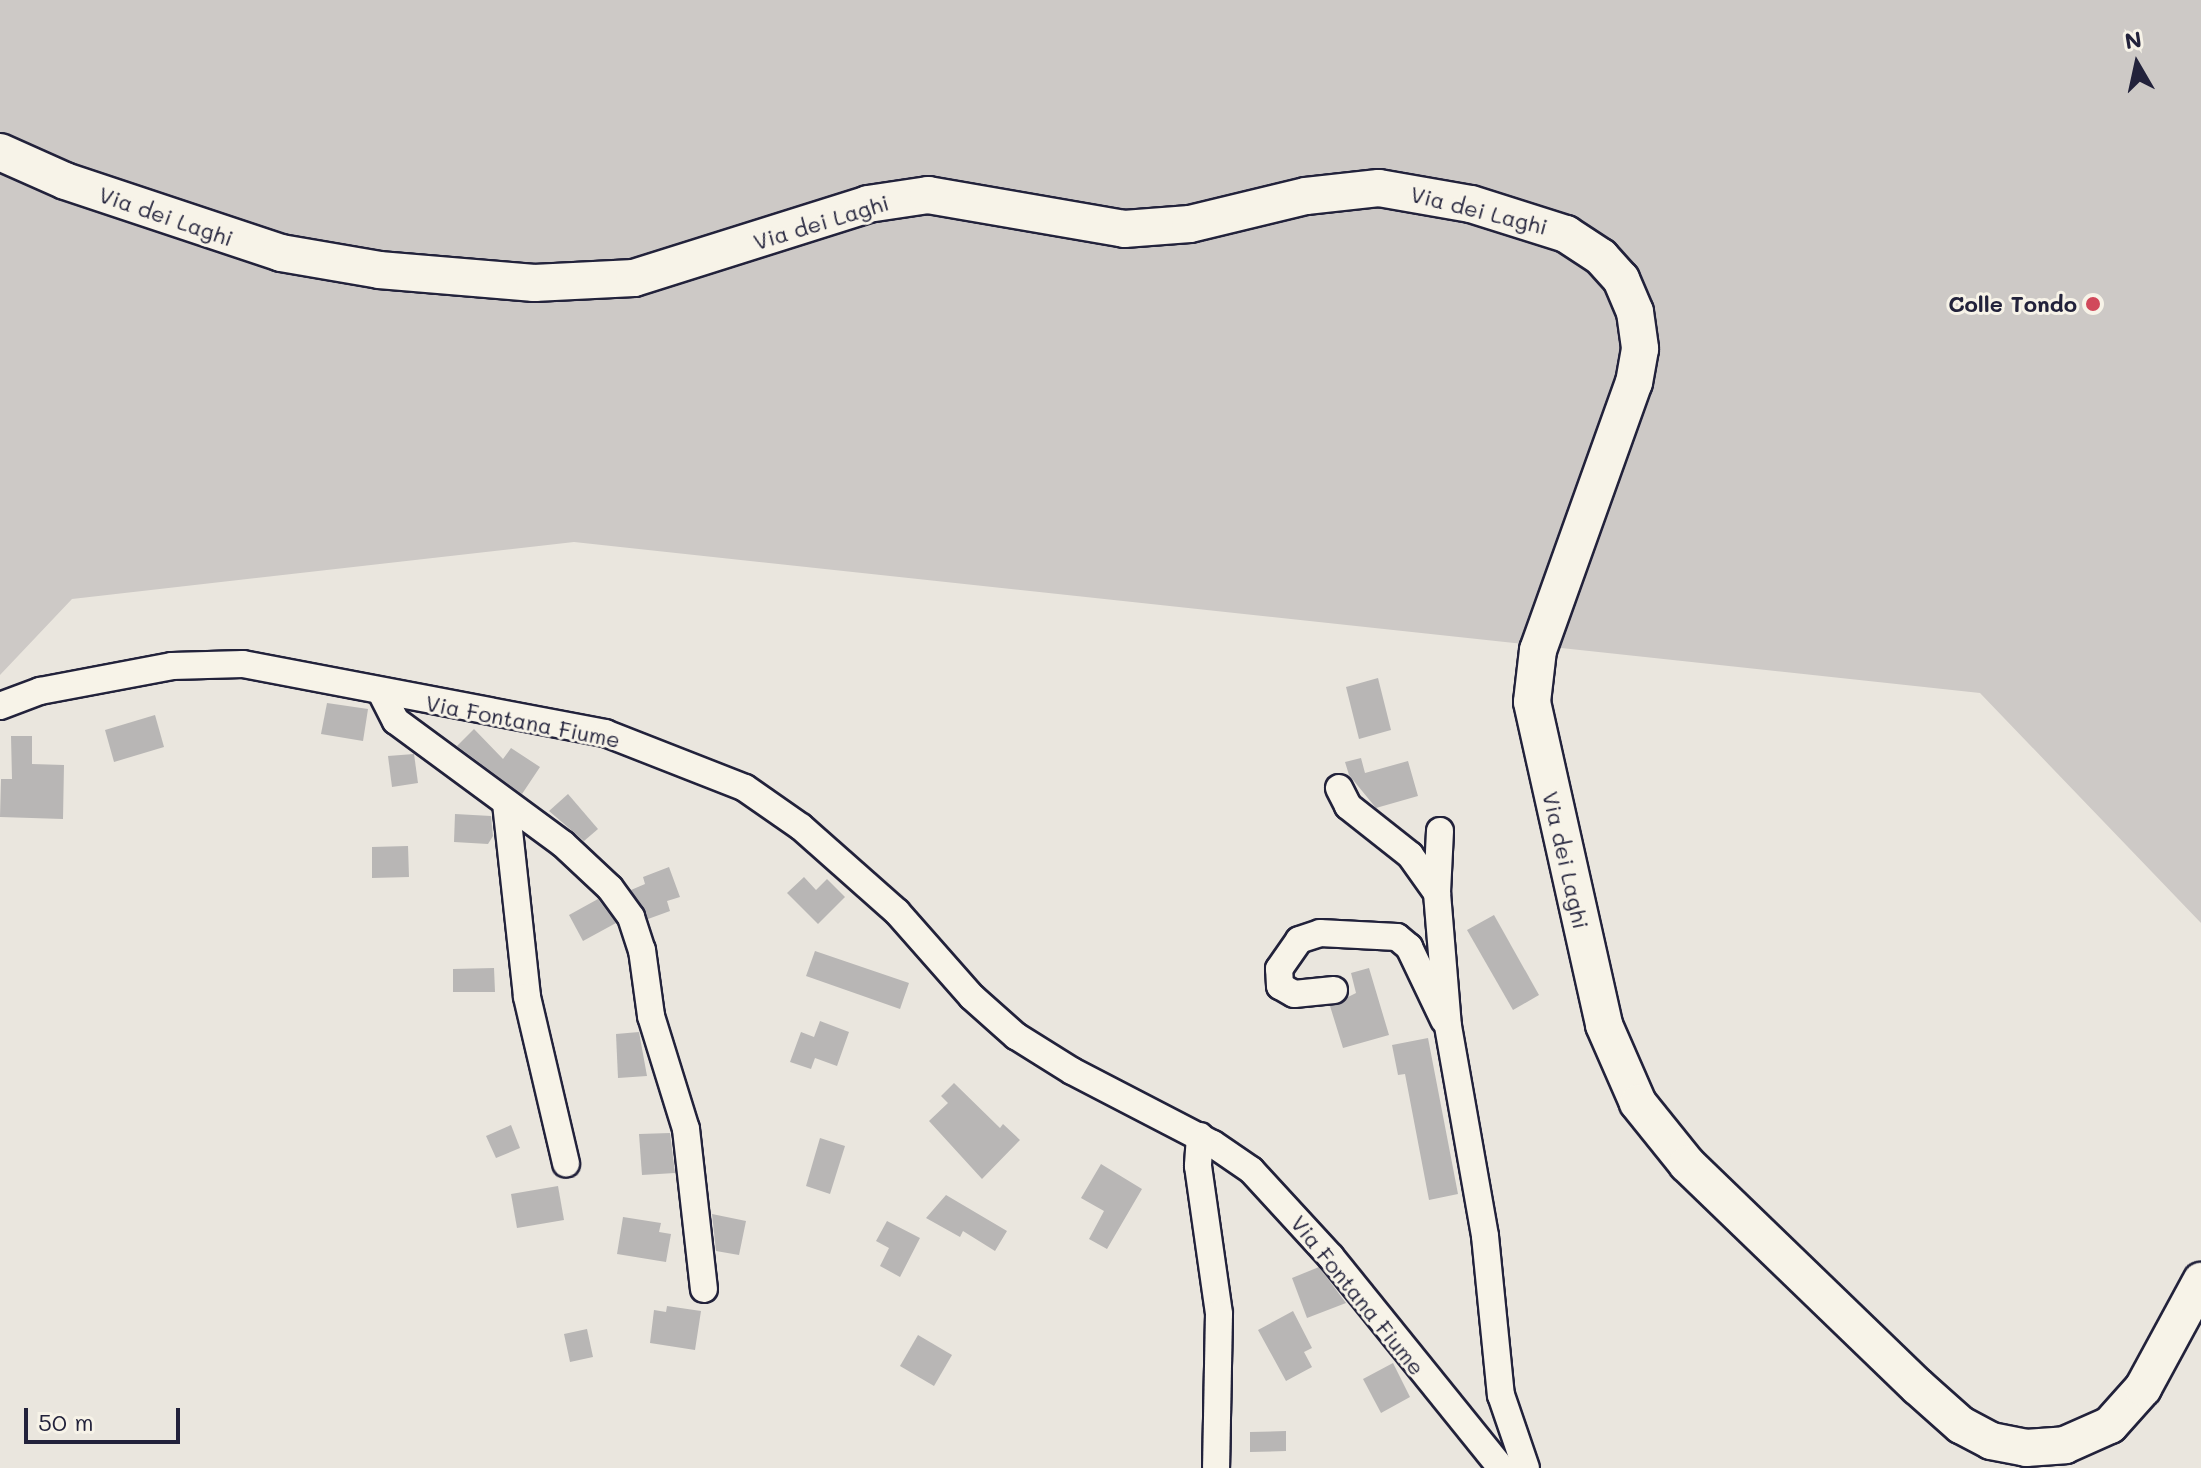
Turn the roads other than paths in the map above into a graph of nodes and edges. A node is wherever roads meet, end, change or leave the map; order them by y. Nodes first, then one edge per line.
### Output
1 (0, 152) edge
2 (382, 694) junction
3 (10, 701) edge
4 (1339, 788) dead end
5 (506, 803) junction
6 (1440, 831) dead end
7 (1437, 893) junction
8 (1334, 990) dead end
9 (1448, 1026) junction
10 (1195, 1134) junction
11 (566, 1163) dead end
12 (2201, 1281) edge
13 (704, 1289) dead end
14 (1216, 1468) edge
15 (1501, 1468) edge
16 (1526, 1468) edge

1 - 12 main road, Via dei Laghi
2 - 3 street, Via Fontana Fiume
2 - 5 street
2 - 10 street, Via Fontana Fiume
4 - 7 street
5 - 11 street
5 - 13 street
6 - 7 street
7 - 9 street
8 - 9 street
9 - 16 street
10 - 14 street
10 - 15 street, Via Fontana Fiume

